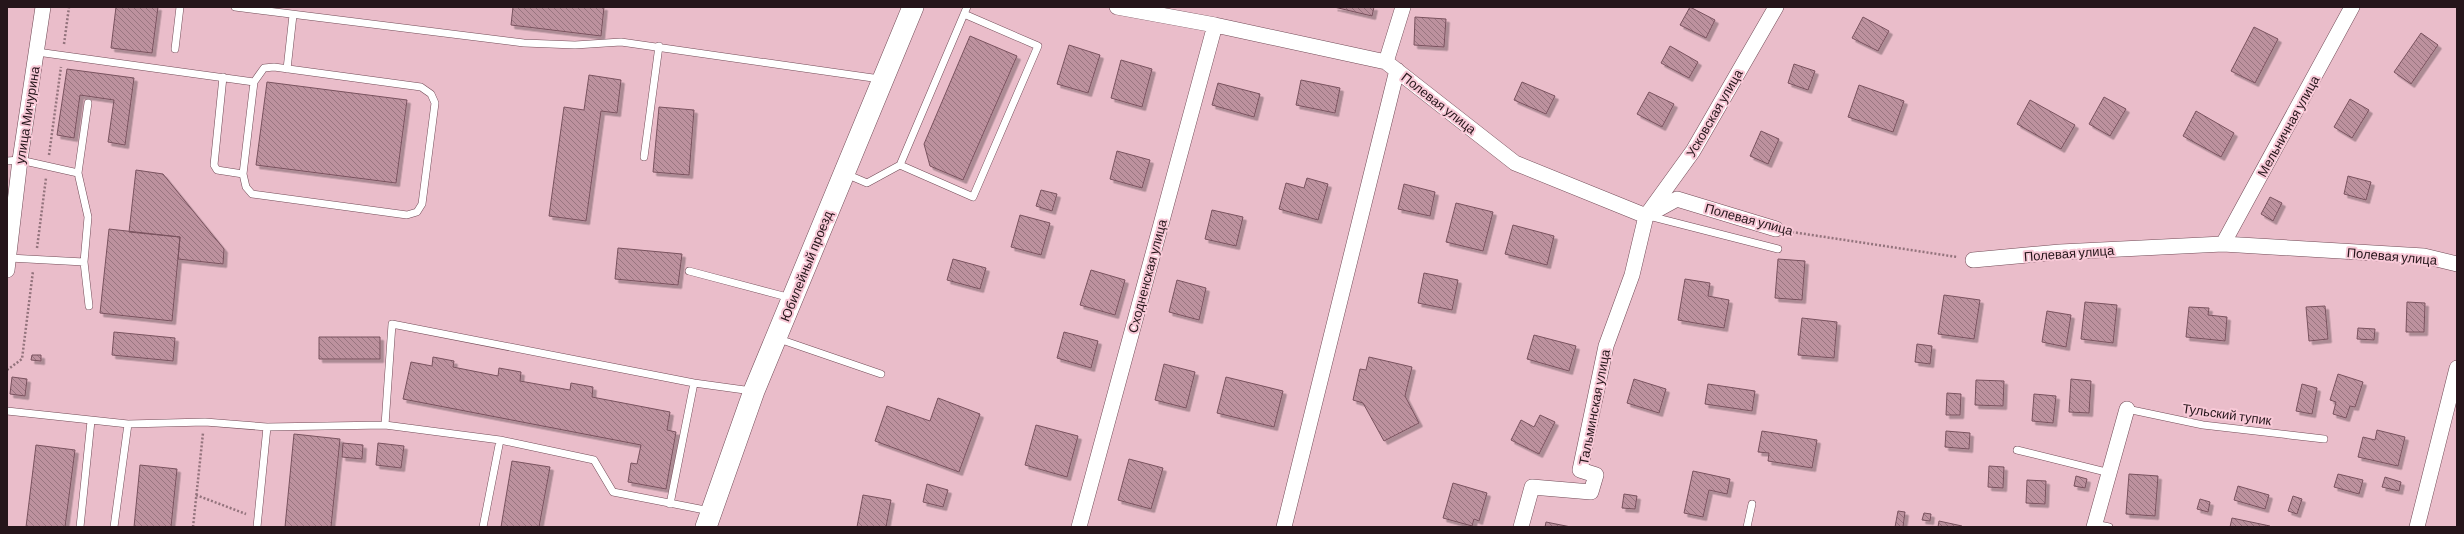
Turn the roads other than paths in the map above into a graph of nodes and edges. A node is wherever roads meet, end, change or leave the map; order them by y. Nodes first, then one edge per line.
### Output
1 (43, 7) edge
2 (180, 7) edge
3 (236, 7) edge
4 (913, 7) edge
5 (1117, 7) edge
6 (1403, 7) edge
7 (1776, 7) edge
8 (2352, 7) edge
9 (966, 10) edge
10 (293, 15) junction
11 (1215, 25) junction
12 (658, 46) junction
13 (175, 49) dead end
14 (37, 52) junction
15 (1392, 66) junction
16 (287, 69) junction
17 (223, 77) junction
18 (883, 79) junction
19 (254, 82) junction
20 (88, 103) dead end
21 (644, 157) dead end
22 (14, 160) edge
23 (900, 165) junction
24 (78, 173) junction
25 (844, 173) junction
26 (243, 174) junction
27 (1646, 216) junction
28 (1776, 229) road end
29 (2223, 244) junction
30 (1778, 248) dead end
31 (1973, 260) road end
32 (84, 262) junction
33 (8, 264) edge
34 (2457, 264) edge
35 (689, 271) dead end
36 (793, 299) junction
37 (89, 306) dead end
38 (776, 338) junction
39 (2457, 368) edge
40 (880, 374) dead end
41 (694, 383) junction
42 (754, 391) junction
43 (2127, 409) joint
44 (7, 412) edge
45 (91, 421) junction
46 (128, 424) junction
47 (385, 425) junction
48 (267, 427) junction
49 (2324, 439) dead end
50 (500, 440) junction
51 (2017, 450) dead end
52 (2111, 473) junction
53 (670, 504) junction
54 (1752, 504) dead end
55 (708, 519) edge
56 (2099, 526) edge
57 (80, 527) edge
58 (114, 527) edge
59 (257, 527) edge
60 (483, 527) edge
61 (1079, 527) edge
62 (1284, 527) edge
63 (1521, 527) edge
64 (1747, 527) edge
65 (2417, 527) edge

1 - 14 street, улица Мичурина
2 - 13 lane
3 - 10 lane
4 - 18 main road, Юбилейный проезд
5 - 11 street, Полевая улица
6 - 15 street
7 - 27 street, Усковская улица
8 - 29 street, Мельничная улица
9 - 23 lane
9 - 23 lane
10 - 12 lane
10 - 16 lane
11 - 15 street, Полевая улица
11 - 61 street, Сходненская улица
12 - 18 lane
12 - 21 lane
14 - 17 lane
14 - 22 street, улица Мичурина
15 - 27 street, Полевая улица
15 - 62 street
16 - 19 lane
16 - 26 lane
17 - 19 lane
17 - 26 lane
18 - 25 main road, Юбилейный проезд
19 - 26 lane
20 - 24 lane
22 - 24 lane
22 - 33 street, улица Мичурина
23 - 25 lane
24 - 32 lane
25 - 36 main road, Юбилейный проезд
27 - 28 street, Полевая улица
27 - 30 lane
27 - 63 street, Тальминская улица
29 - 31 street, Полевая улица
29 - 34 street, Полевая улица
32 - 33 lane
32 - 37 lane
35 - 36 lane
36 - 38 main road, Юбилейный проезд
38 - 40 lane
38 - 42 main road, Юбилейный проезд
39 - 65 street
41 - 42 lane
41 - 47 lane
41 - 53 lane
42 - 55 main road, Юбилейный проезд
43 - 49 lane, Тульский тупик
43 - 52 street
44 - 45 lane
45 - 46 lane
45 - 57 lane
46 - 48 lane
46 - 58 lane
47 - 48 lane
47 - 50 lane
48 - 59 lane
50 - 53 lane
50 - 60 lane
51 - 52 lane
52 - 56 street
53 - 55 lane
54 - 64 lane

